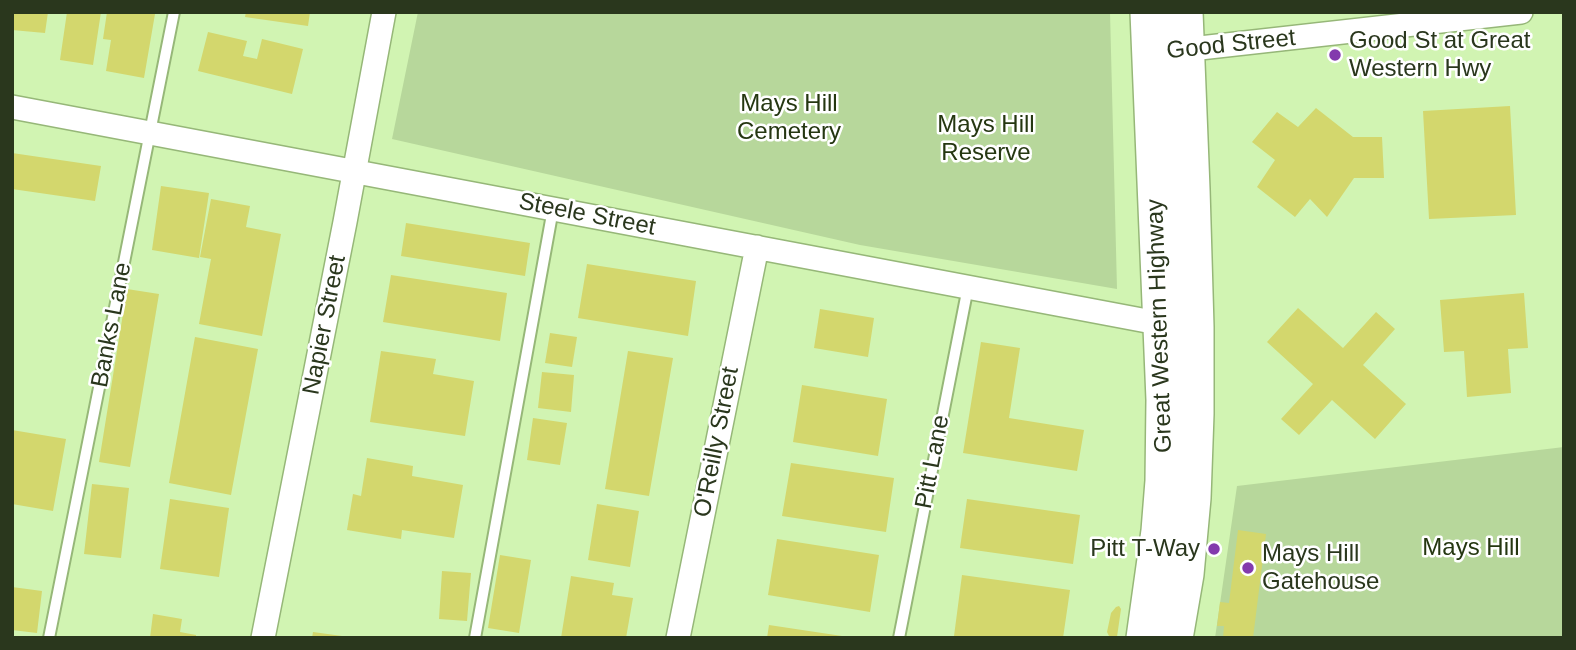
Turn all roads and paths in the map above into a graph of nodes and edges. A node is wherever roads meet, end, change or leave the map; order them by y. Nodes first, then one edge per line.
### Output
1 (174, 12) edge
2 (384, 12) edge
3 (1149, 12) edge
4 (1184, 12) edge
5 (1521, 12) edge
6 (1185, 50) junction
7 (1149, 54) junction
8 (12, 107) edge
9 (151, 133) junction
10 (355, 171) junction
11 (553, 209) junction
12 (757, 247) junction
13 (968, 287) junction
14 (1163, 324) junction
15 (49, 638) edge
16 (263, 638) edge
17 (475, 638) edge
18 (678, 638) edge
19 (899, 638) edge
20 (1145, 638) edge
21 (1174, 638) edge

1 - 9 lane, Banks Lane
2 - 10 street, Napier Street
3 - 7 highway, Great Western Highway
4 - 6 highway, Great Western Highway
5 - 6 street, Good Street
6 - 7 street, Good Street
6 - 21 highway, Great Western Highway
7 - 14 highway, Great Western Highway
8 - 9 street, Steele Street
9 - 10 street, Steele Street
9 - 15 lane, Banks Lane
10 - 11 street, Steele Street
10 - 16 street, Napier Street
11 - 12 street, Steele Street
11 - 17 lane
12 - 13 street, Steele Street
12 - 18 street, O'Reilly Street
13 - 14 street, Steele Street
13 - 19 lane, Pitt Lane
14 - 20 highway, Great Western Highway

